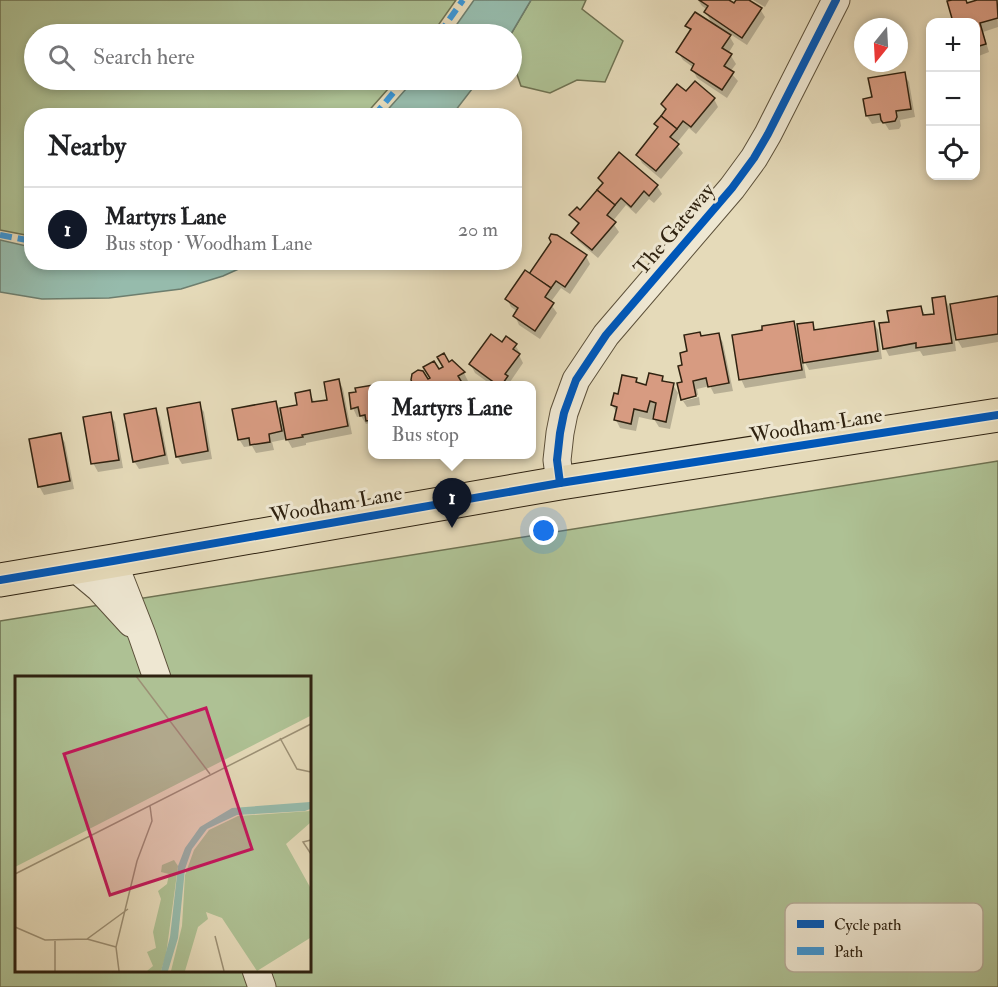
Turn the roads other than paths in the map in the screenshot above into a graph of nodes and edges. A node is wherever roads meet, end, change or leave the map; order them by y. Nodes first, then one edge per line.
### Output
1 (836, 0) edge
2 (998, 415) edge
3 (560, 483) junction
4 (114, 561) junction
5 (75, 568) junction
6 (0, 580) edge
7 (142, 635) junction
8 (156, 676) edge
9 (257, 972) edge
10 (262, 987) edge

1 - 3 street, The Gateway
2 - 3 main road, Woodham Lane
3 - 4 main road, Woodham Lane
4 - 5 main road, Woodham Lane
4 - 7 street
5 - 6 main road, Woodham Lane
5 - 7 street
7 - 8 street
9 - 10 street

